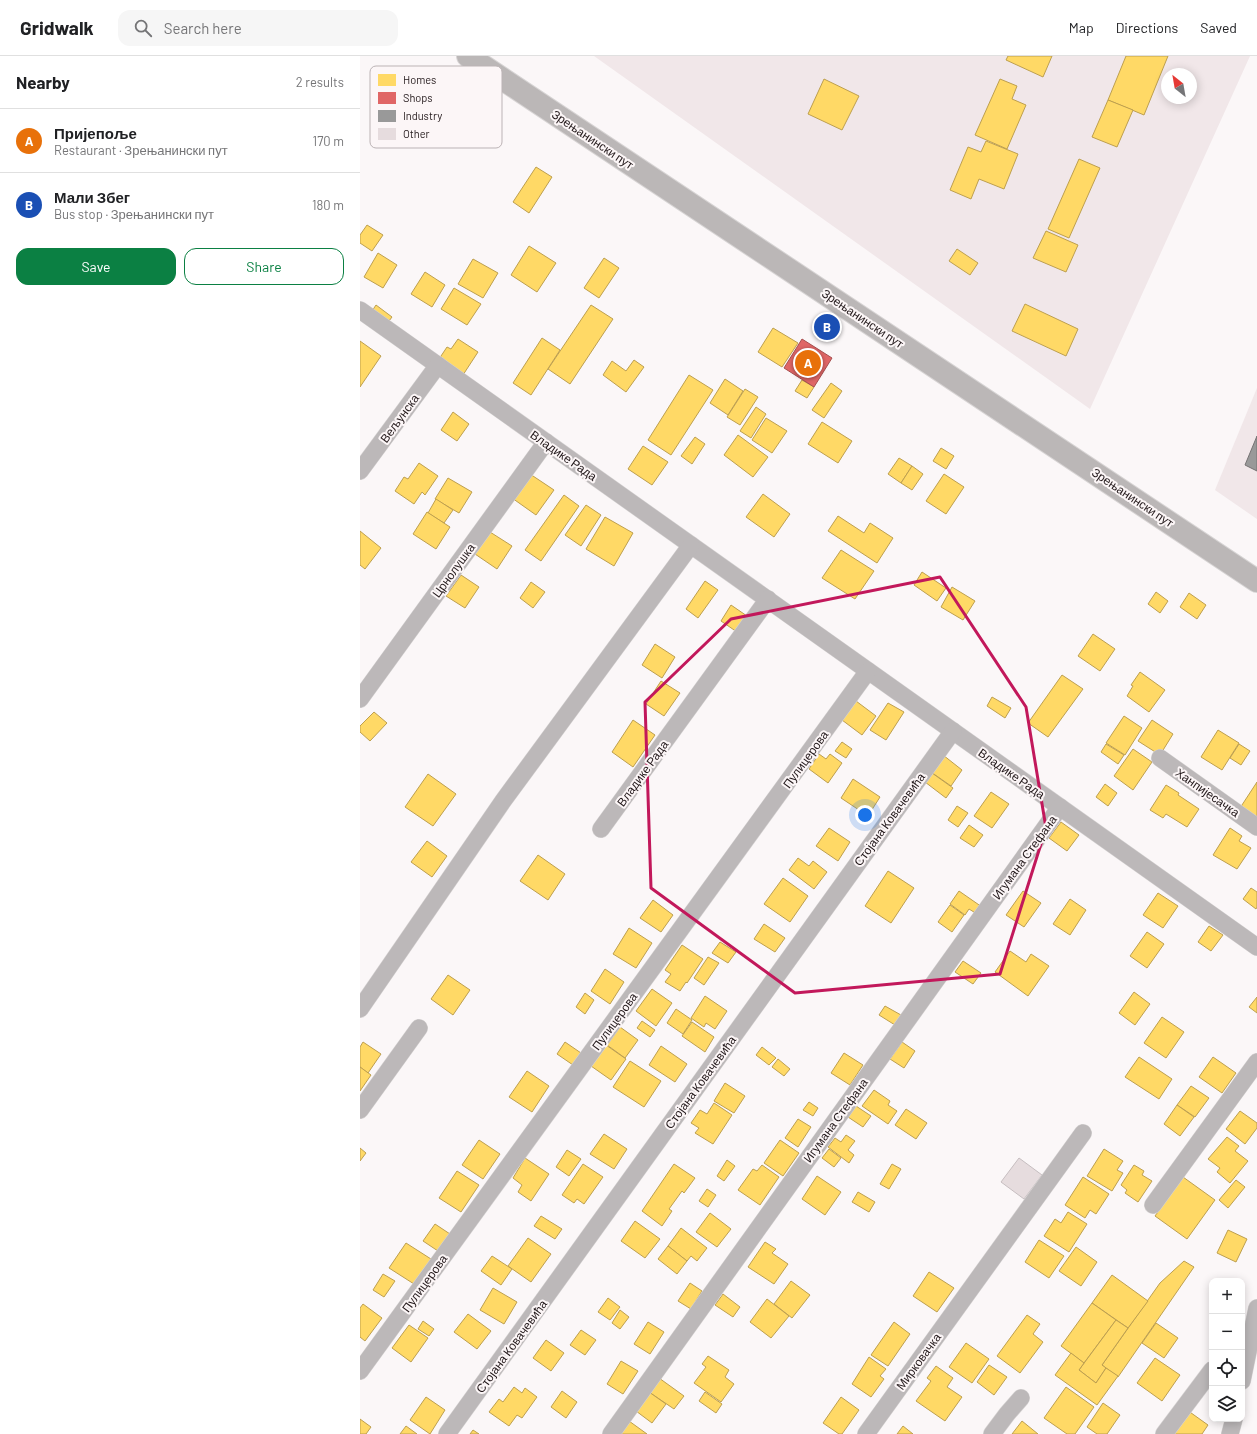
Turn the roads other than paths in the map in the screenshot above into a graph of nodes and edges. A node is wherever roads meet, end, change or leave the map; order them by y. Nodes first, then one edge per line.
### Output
1 (468, 56) edge
2 (483, 66) edge
3 (502, 79) edge
4 (362, 316) edge
5 (438, 366) junction
6 (546, 442) junction
7 (360, 471) edge
8 (691, 545) junction
9 (1257, 581) edge
10 (768, 599) junction
11 (868, 671) junction
12 (360, 699) edge
13 (953, 731) junction
14 (1160, 758) dead end
15 (1060, 807) junction
16 (1257, 827) edge
17 (601, 829) dead end
18 (1257, 947) edge
19 (360, 1009) edge
20 (419, 1028) dead end
21 (1257, 1062) edge
22 (360, 1110) edge
23 (1083, 1133) dead end
24 (1153, 1205) dead end
25 (1257, 1308) edge
26 (1247, 1332) edge
27 (1245, 1352) edge
28 (360, 1371) edge
29 (1209, 1374) edge
30 (1021, 1398) dead end
31 (1233, 1422) edge
32 (447, 1434) edge
33 (611, 1434) edge
34 (866, 1434) edge
35 (992, 1434) edge
36 (1164, 1434) edge
37 (1230, 1434) edge

1 - 2 main road, Зрењанински пут
3 - 9 main road, Зрењанински пут
4 - 5 street, Владике Рада
5 - 6 street, Владике Рада
5 - 7 street, Вељунска
6 - 8 street, Владике Рада
6 - 12 street, Црнолушка
8 - 10 street, Владике Рада
8 - 19 street
10 - 11 street, Владике Рада
10 - 17 street, Владике Рада
11 - 13 street, Владике Рада
11 - 28 street, Пулицерова
13 - 15 street, Владике Рада
13 - 32 street, Стојана Ковачевића
14 - 16 street, Ханпијесачка
15 - 18 street, Владике Рада
15 - 33 street, Игумана Стефана
20 - 22 street
21 - 24 street
23 - 34 street, Мирковачка
25 - 26 street
26 - 27 street
29 - 36 street
30 - 35 street
31 - 37 street

